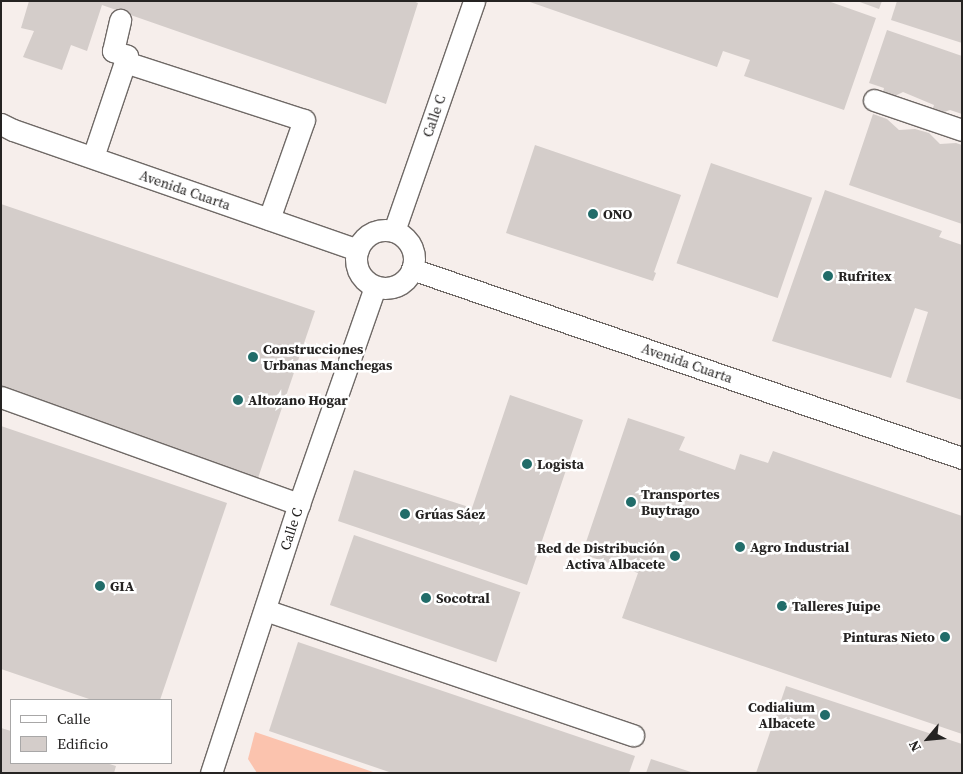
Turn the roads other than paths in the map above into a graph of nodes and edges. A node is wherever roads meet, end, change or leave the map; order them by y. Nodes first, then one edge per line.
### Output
1 (474, 1) edge
2 (120, 20) dead end
3 (125, 62) junction
4 (874, 100) dead end
5 (4, 130) edge
6 (962, 130) edge
7 (92, 157) junction
8 (269, 219) junction
9 (394, 231) junction
10 (358, 250) junction
11 (412, 269) junction
12 (375, 287) junction
13 (1, 397) edge
14 (962, 458) edge
15 (299, 504) junction
16 (265, 610) junction
17 (633, 735) dead end
18 (211, 773) edge

1 - 9 street, Calle C
2 - 3 street
3 - 7 street
3 - 8 street
4 - 6 street
5 - 7 street, Avenida Cuarta
7 - 8 street, Avenida Cuarta
8 - 10 street, Avenida Cuarta
9 - 10 street
9 - 11 street
10 - 12 street
11 - 12 street
11 - 14 street, Avenida Cuarta
12 - 15 street, Calle C
13 - 15 street
15 - 16 street, Calle C
16 - 17 street
16 - 18 street, Calle C

